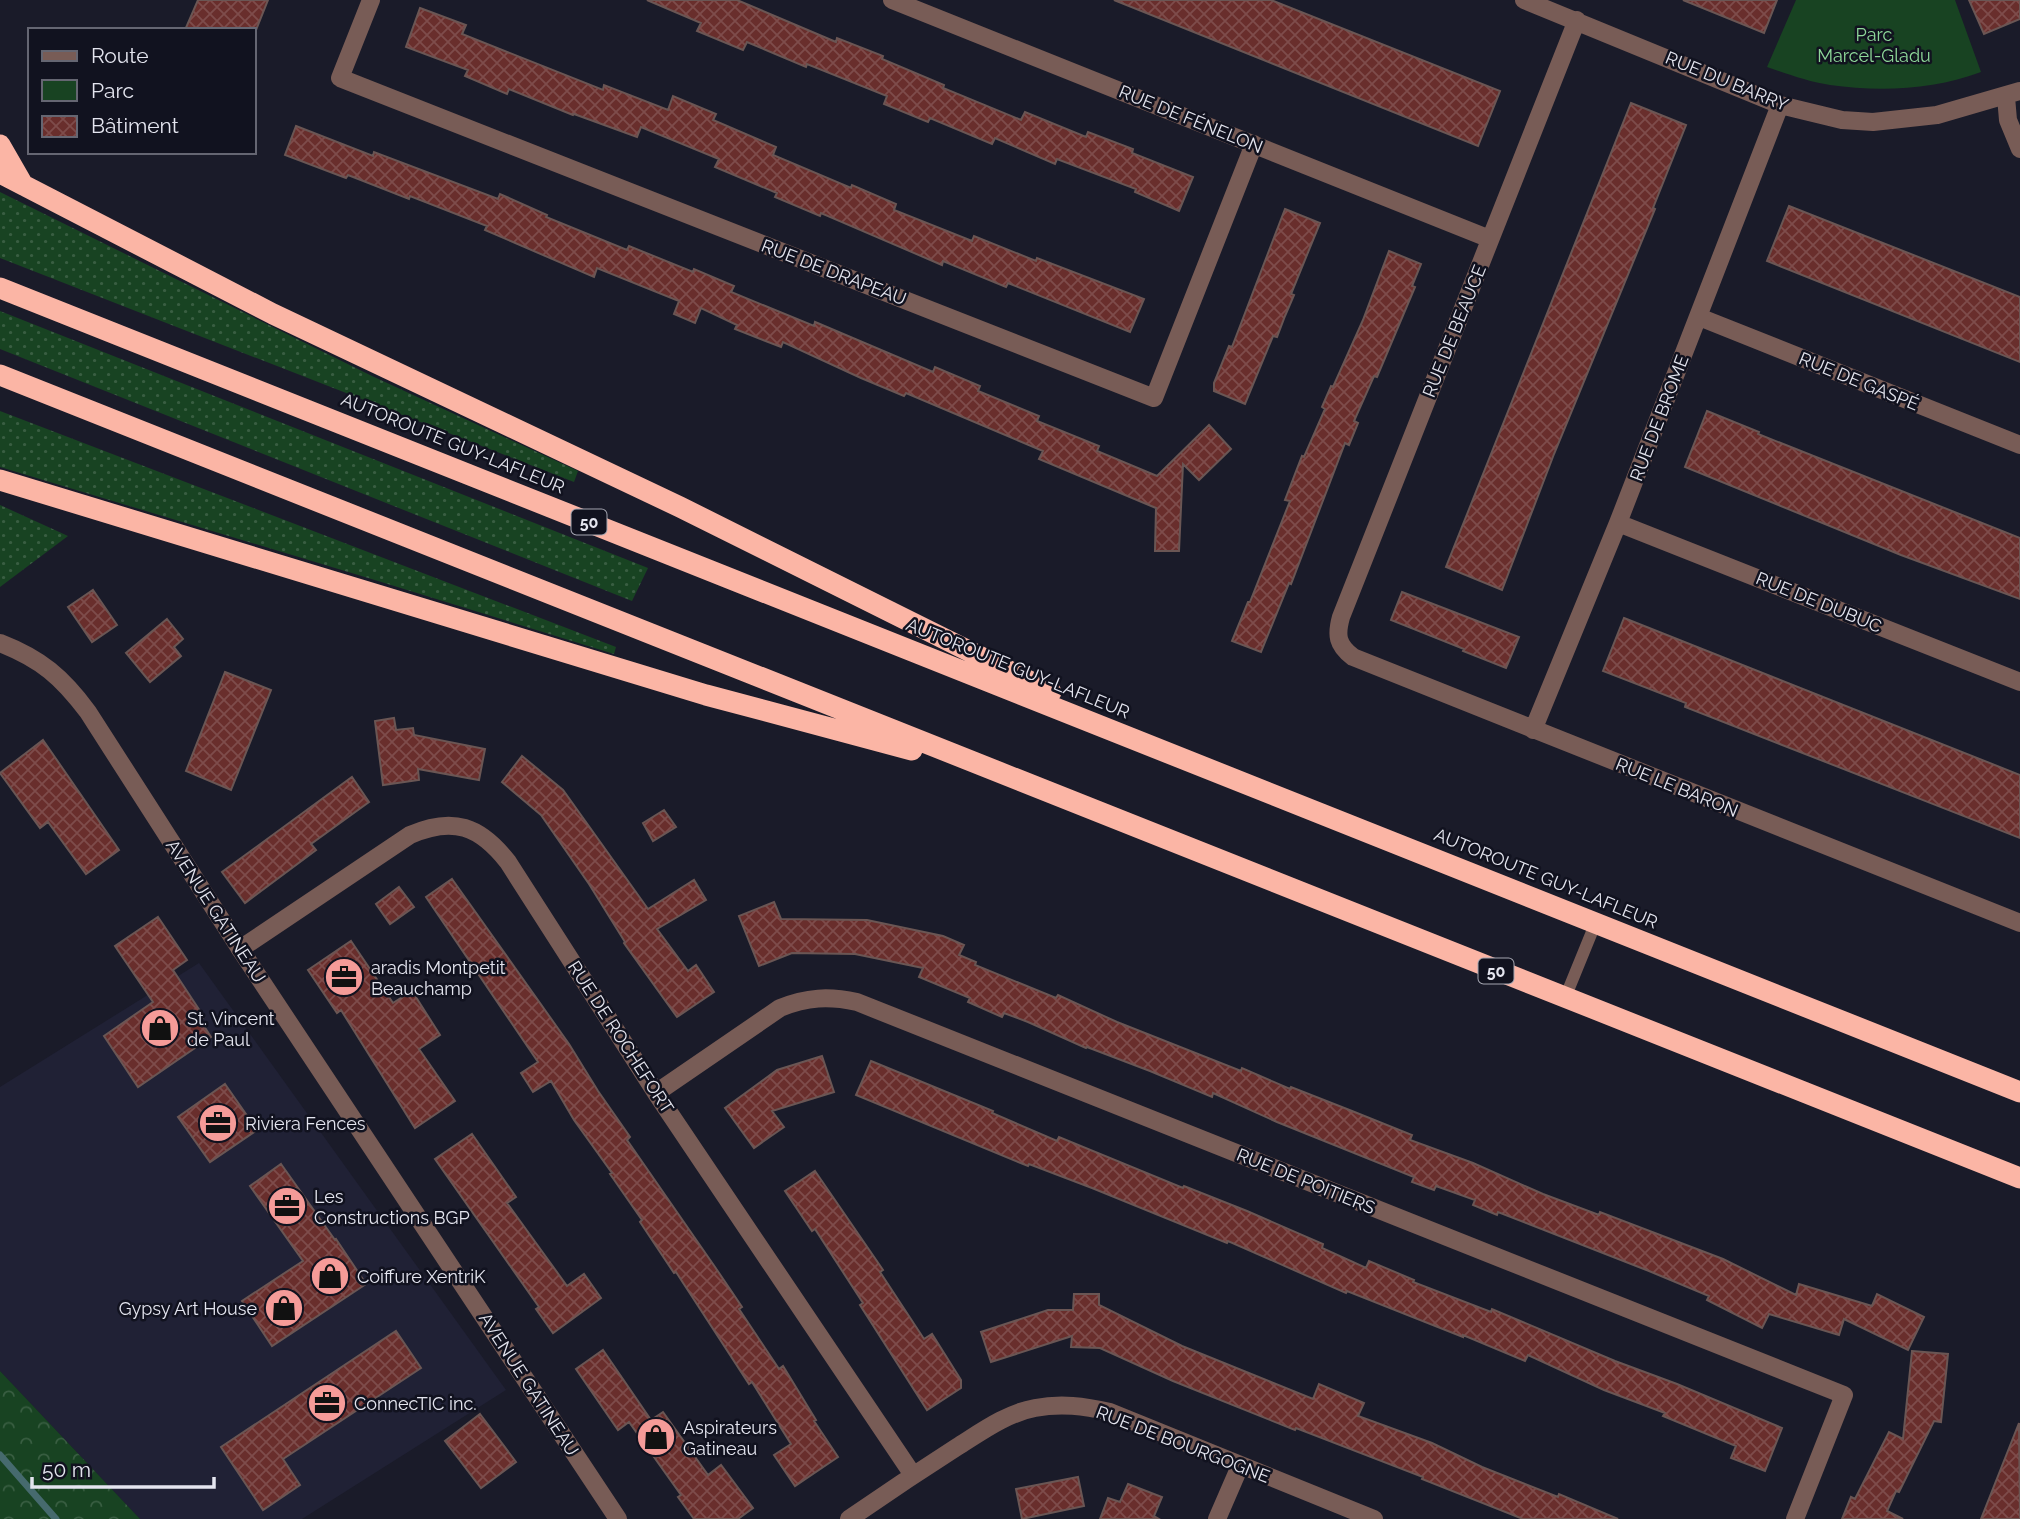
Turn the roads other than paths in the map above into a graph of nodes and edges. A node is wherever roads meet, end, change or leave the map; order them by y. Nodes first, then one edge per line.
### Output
1 (371, 0) edge
2 (892, 0) edge
3 (1524, 0) edge
4 (1577, 20) junction
5 (2013, 94) edge
6 (1780, 105) junction
7 (1254, 144) junction
8 (0, 145) edge
9 (2020, 149) edge
10 (0, 173) edge
11 (23, 185) junction
12 (1490, 239) junction
13 (0, 288) edge
14 (1699, 317) junction
15 (0, 375) edge
16 (2020, 445) edge
17 (0, 480) edge
18 (1618, 523) junction
19 (1339, 642) joint
20 (0, 643) edge
21 (2020, 682) edge
22 (1533, 730) junction
23 (1178, 756) junction
24 (1009, 776) junction
25 (1596, 922) junction
26 (2020, 923) edge
27 (240, 949) junction
28 (1565, 998) junction
29 (2020, 1092) edge
30 (656, 1093) junction
31 (2020, 1178) edge
32 (1240, 1466) junction
33 (913, 1475) junction
34 (618, 1519) edge
35 (849, 1519) edge
36 (1217, 1519) edge
37 (1374, 1519) edge
38 (1795, 1519) edge

1 - 7 street, RUE DE DRAPEAU
2 - 7 street, RUE DE FÉNELON
3 - 4 street, RUE DU BARRY
4 - 6 street, RUE DU BARRY
4 - 12 street, RUE DE BEAUCE
5 - 6 street, RUE DU BARRY
5 - 9 street
6 - 14 street, RUE DE BROME
7 - 12 street, RUE DE FÉNELON
8 - 11 highway
10 - 11 highway
11 - 23 highway
12 - 19 street, RUE DE BEAUCE
13 - 23 highway, AUTOROUTE GUY-LAFLEUR / 50
14 - 16 street, RUE DE GASPÉ
14 - 18 street, RUE DE BROME
15 - 24 highway, 50
17 - 24 highway
18 - 21 street, RUE DE DUBUC
18 - 22 street, RUE DE BROME
19 - 22 street, RUE LE BARON
20 - 27 street, AVENUE GATINEAU
22 - 26 street, RUE LE BARON
23 - 25 highway, AUTOROUTE GUY-LAFLEUR / 50
24 - 28 highway, 50
25 - 28 lane
25 - 29 highway, AUTOROUTE GUY-LAFLEUR / 50
27 - 30 street, RUE DE ROCHEFORT
27 - 34 street, AVENUE GATINEAU
28 - 31 highway, 50
30 - 33 street, RUE DE ROCHEFORT
30 - 38 street, RUE DE POITIERS
32 - 33 street, RUE DE BOURGOGNE
32 - 36 street
32 - 37 street, RUE DE BOURGOGNE
33 - 35 street, RUE DE BOURGOGNE

